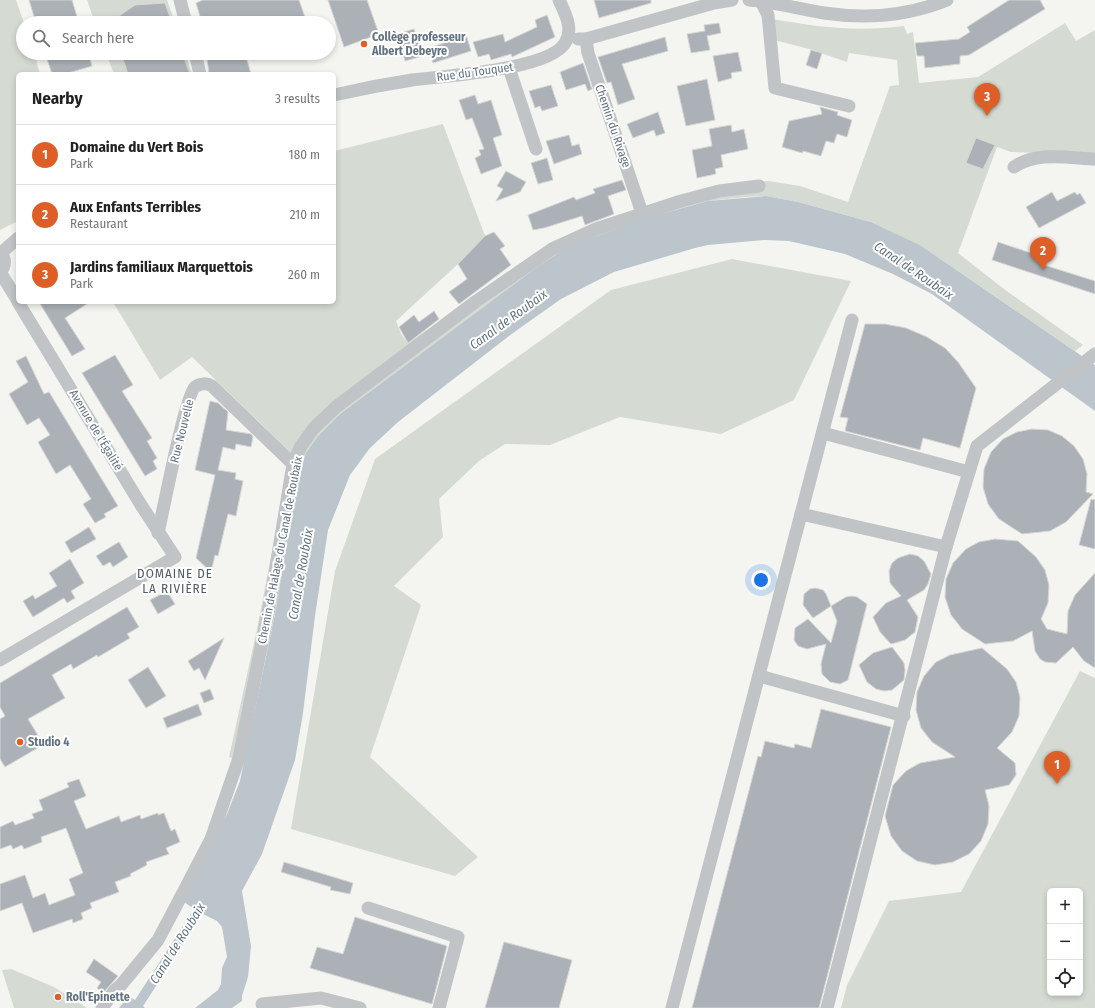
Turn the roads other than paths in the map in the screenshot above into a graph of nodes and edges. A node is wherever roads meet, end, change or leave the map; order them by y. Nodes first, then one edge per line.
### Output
1 (180, 0) edge
2 (559, 0) edge
3 (732, 0) edge
4 (947, 0) edge
5 (755, 1) edge
6 (184, 16) edge
7 (568, 36) junction
8 (586, 39) junction
9 (197, 60) edge
10 (509, 68) junction
11 (200, 72) edge
12 (336, 95) edge
13 (849, 106) dead end
14 (536, 149) dead end
15 (1095, 159) edge
16 (1014, 167) dead end
17 (759, 186) dead end
18 (642, 213) junction
19 (16, 240) edge
20 (0, 252) edge
21 (0, 272) edge
22 (5, 291) edge
23 (16, 300) edge
24 (19, 304) edge
25 (852, 320) dead end
26 (1095, 354) edge
27 (822, 433) junction
28 (293, 464) junction
29 (969, 472) junction
30 (801, 514) junction
31 (158, 533) junction
32 (946, 547) junction
33 (0, 660) edge
34 (759, 676) junction
35 (904, 716) junction
36 (368, 908) dead end
37 (262, 1004) dead end
38 (102, 1008) edge
39 (360, 1008) edge
40 (439, 1008) edge
41 (672, 1008) edge
42 (827, 1008) edge

1 - 6 street
2 - 7 street
3 - 8 street
4 - 5 street
5 - 13 street
7 - 8 street
7 - 10 street, Rue du Touquet
8 - 18 street, Chemin du Rivage
9 - 11 street
10 - 12 street, Rue du Touquet
10 - 14 street
15 - 16 street
17 - 18 street, Chemin de Halage du Canal de Roubaix
18 - 28 street, Chemin de Halage du Canal de Roubaix
19 - 20 street
20 - 21 street
21 - 22 street, Avenue de l'Égalité
22 - 23 street, Avenue de l'Égalité
24 - 31 street, Avenue de l'Égalité
25 - 27 street
26 - 29 street
27 - 29 street
27 - 30 street
28 - 31 street, Rue Nouvelle
28 - 38 street, Chemin de Halage du Canal de Roubaix
29 - 32 street
30 - 32 street
30 - 34 street
31 - 33 street, Avenue de l'Égalité
32 - 35 street
34 - 35 street
34 - 41 street
35 - 42 street
36 - 40 street
37 - 39 street

